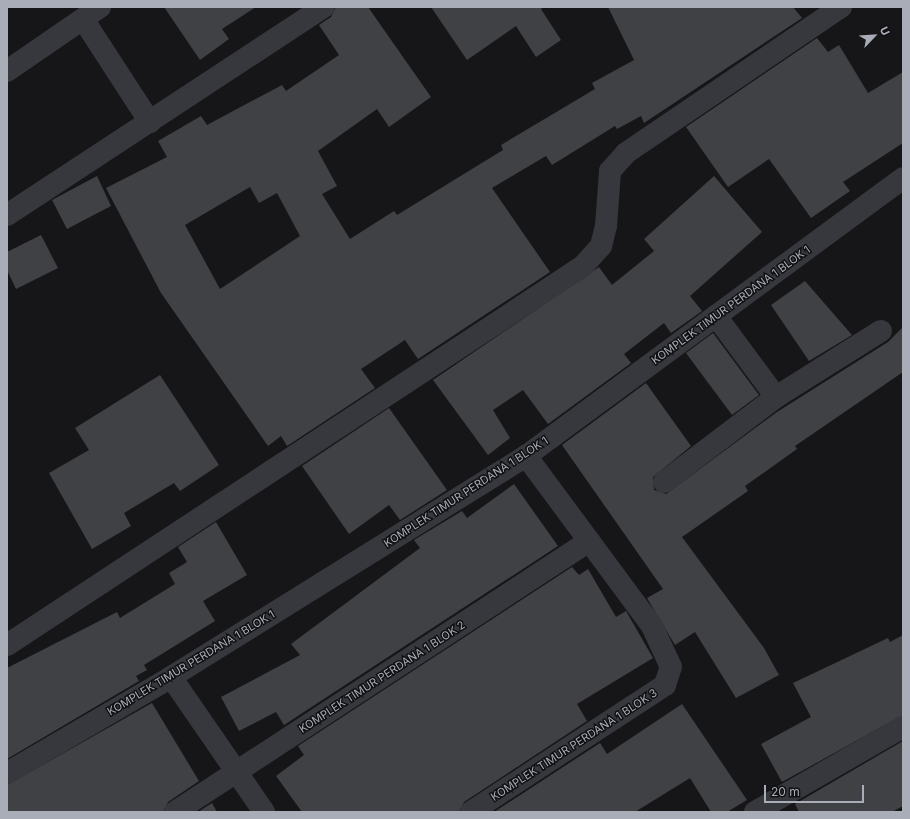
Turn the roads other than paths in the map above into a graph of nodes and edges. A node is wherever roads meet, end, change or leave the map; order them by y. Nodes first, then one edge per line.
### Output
1 (100, 7) edge
2 (324, 7) edge
3 (841, 7) edge
4 (83, 19) junction
5 (7, 71) edge
6 (150, 122) junction
7 (903, 178) edge
8 (7, 215) edge
9 (716, 316) junction
10 (881, 331) dead end
11 (776, 397) junction
12 (526, 456) junction
13 (664, 482) dead end
14 (589, 542) junction
15 (7, 645) edge
16 (171, 677) junction
17 (903, 727) edge
18 (237, 772) junction
19 (7, 773) edge
20 (175, 812) edge
21 (264, 812) edge
22 (472, 812) edge
23 (755, 812) edge

1 - 4 street
2 - 6 street
3 - 15 street
4 - 5 street
4 - 6 street
6 - 8 street
7 - 9 street, KOMPLEK TIMUR PERDANA 1 BLOK 1
9 - 11 street
9 - 12 street, KOMPLEK TIMUR PERDANA 1 BLOK 1
10 - 11 street
11 - 13 street
12 - 14 street, KOMPLEK TIMUR PERDANA 1 BLOK 3
12 - 16 street, KOMPLEK TIMUR PERDANA 1 BLOK 1
14 - 18 street, KOMPLEK TIMUR PERDANA 1 BLOK 2
14 - 22 street, KOMPLEK TIMUR PERDANA 1 BLOK 3
16 - 18 street
16 - 19 street, KOMPLEK TIMUR PERDANA 1 BLOK 1
17 - 23 street
18 - 20 street, KOMPLEK TIMUR PERDANA 1 BLOK 2
18 - 21 street

